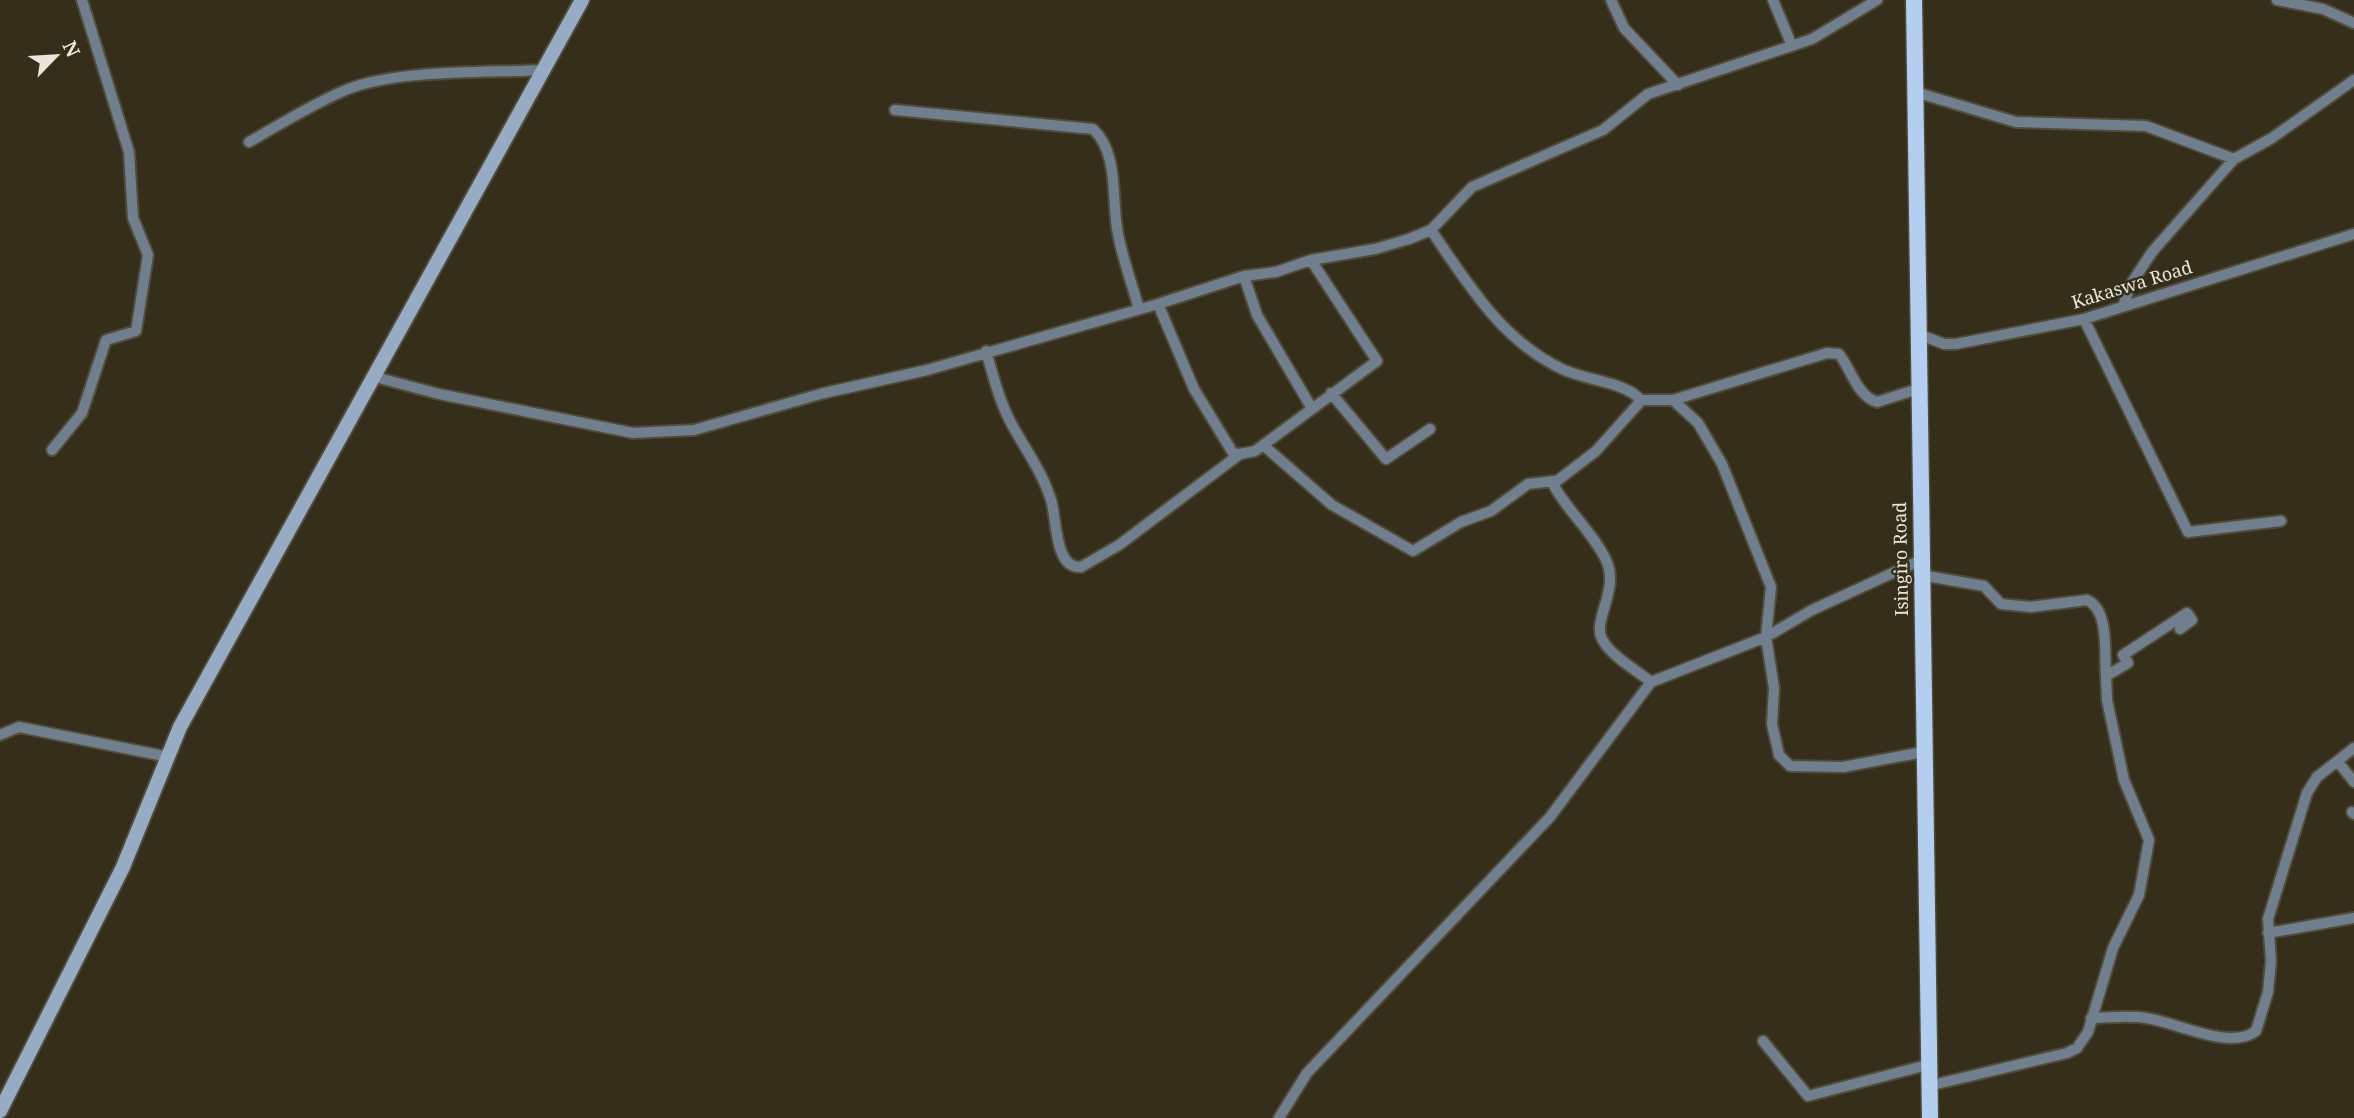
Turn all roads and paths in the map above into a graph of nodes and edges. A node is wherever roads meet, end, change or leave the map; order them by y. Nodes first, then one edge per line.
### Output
1 (82, 0) edge
2 (582, 0) edge
3 (1611, 0) edge
4 (1773, 0) edge
5 (1877, 0) edge
6 (1914, 0) edge
7 (2277, 0) edge
8 (2304, 3) edge
9 (2353, 21) edge
10 (1792, 46) junction
11 (544, 71) junction
12 (2354, 80) edge
13 (1678, 85) junction
14 (1915, 92) junction
15 (895, 110) dead end
16 (249, 142) dead end
17 (2234, 159) junction
18 (1431, 230) junction
19 (2354, 234) edge
20 (1311, 260) junction
21 (1244, 276) junction
22 (1158, 304) junction
23 (2123, 306) junction
24 (1139, 309) junction
25 (2084, 319) junction
26 (1917, 334) junction
27 (986, 351) junction
28 (375, 377) junction
29 (1919, 389) junction
30 (1331, 393) junction
31 (1640, 400) junction
32 (1673, 400) junction
33 (1311, 407) junction
34 (1430, 429) dead end
35 (1262, 445) junction
36 (52, 450) dead end
37 (1240, 454) junction
38 (1554, 481) junction
39 (2281, 521) dead end
40 (1921, 567) junction
41 (2180, 629) dead end
42 (1766, 637) junction
43 (2106, 677) junction
44 (1651, 682) junction
45 (0, 735) edge
46 (2354, 748) edge
47 (1923, 752) junction
48 (169, 757) junction
49 (2345, 761) edge
50 (2354, 782) edge
51 (2354, 918) edge
52 (2268, 933) junction
53 (2091, 1018) junction
54 (1763, 1041) dead end
55 (1927, 1065) junction
56 (1928, 1086) junction
57 (0, 1111) edge
58 (1279, 1118) edge
59 (1930, 1118) edge

1 - 36 street
2 - 11 main road
3 - 13 street
4 - 10 street
5 - 10 street
6 - 14 main road, Isingiro Road
7 - 8 street
8 - 9 street
10 - 13 street
11 - 16 street
11 - 28 main road
12 - 17 street
13 - 18 street
14 - 17 street
14 - 26 main road, Isingiro Road
15 - 24 street
17 - 23 street
18 - 20 street
18 - 31 street
19 - 23 street, Kakaswa Road
20 - 21 street
20 - 30 street
21 - 22 street
21 - 33 street
22 - 24 street
22 - 37 street
23 - 25 street, Kakaswa Road
24 - 27 street
25 - 26 street, Kakaswa Road
25 - 39 street
26 - 29 main road, Isingiro Road
27 - 28 street
27 - 37 street
28 - 48 main road
29 - 32 street
29 - 40 main road, Isingiro Road
30 - 33 street
30 - 34 street
31 - 32 street
31 - 38 street
32 - 42 street
33 - 35 street
35 - 37 street
35 - 38 street
38 - 44 street
40 - 42 street
40 - 43 street
40 - 47 main road, Isingiro Road
41 - 43 street
42 - 44 street
42 - 47 street
43 - 53 street
44 - 58 street
45 - 48 street
46 - 49 street
47 - 55 main road, Isingiro Road
48 - 57 main road
49 - 50 street
49 - 52 street
51 - 52 street
52 - 53 street
53 - 56 street
54 - 55 street
55 - 56 main road, Isingiro Road
56 - 59 main road, Isingiro Road

